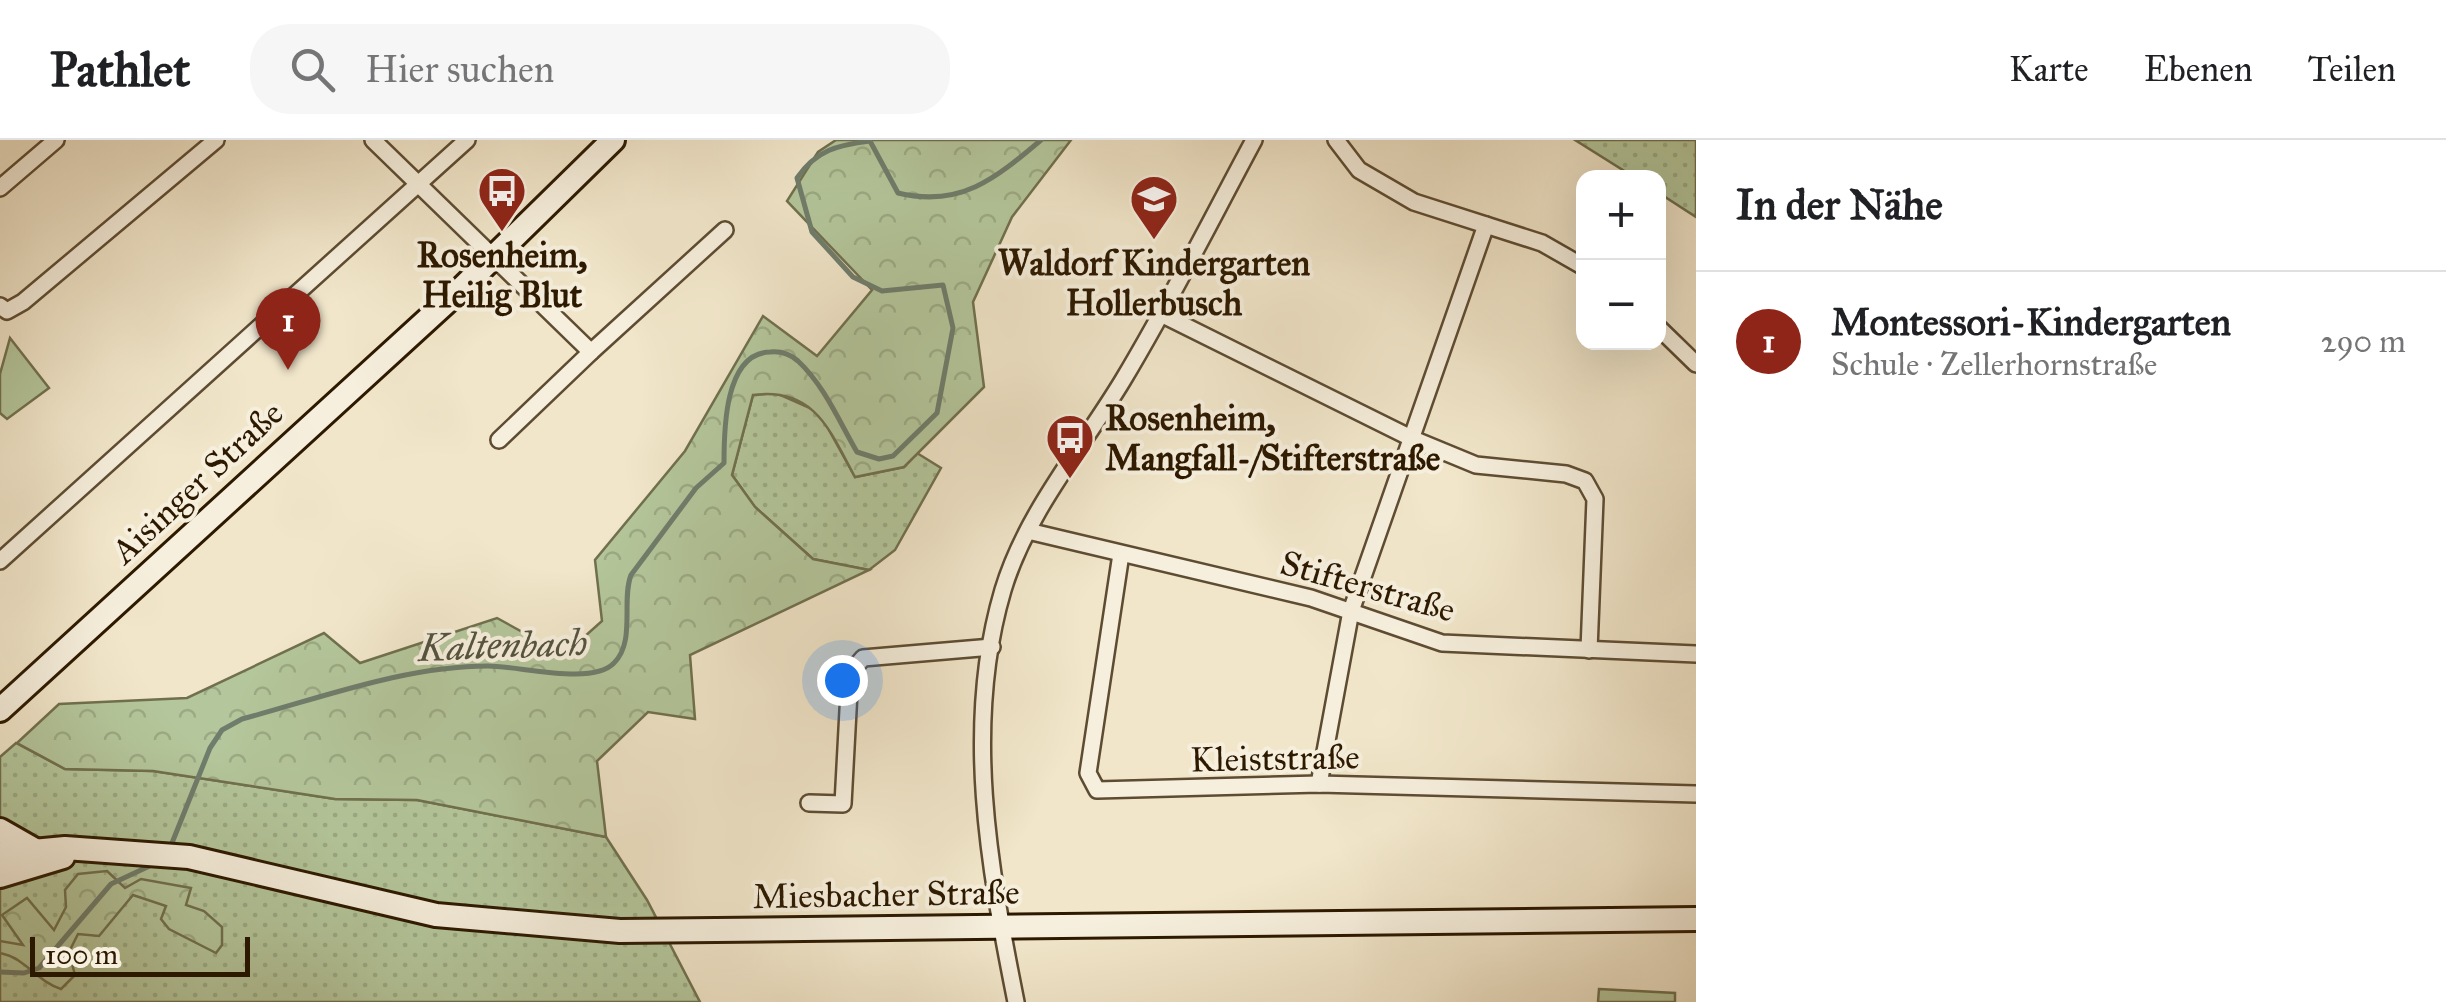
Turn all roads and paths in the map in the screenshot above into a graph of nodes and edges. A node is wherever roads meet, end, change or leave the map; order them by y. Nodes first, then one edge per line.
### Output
1 (56, 140) edge
2 (216, 140) edge
3 (374, 140) edge
4 (467, 140) edge
5 (613, 140) edge
6 (1254, 140) edge
7 (1336, 140) edge
8 (419, 184) junction
9 (0, 188) edge
10 (1486, 224) junction
11 (725, 230) dead end
12 (494, 256) junction
13 (1576, 262) edge
14 (0, 306) edge
15 (1161, 314) junction
16 (1666, 334) edge
17 (591, 352) junction
18 (1696, 364) edge
19 (1413, 439) junction
20 (499, 440) dead end
21 (1028, 530) junction
22 (1121, 554) junction
23 (0, 561) edge
24 (1351, 611) junction
25 (992, 647) junction
26 (1589, 650) junction
27 (1696, 654) edge
28 (0, 710) edge
29 (1319, 784) junction
30 (1696, 794) edge
31 (809, 803) dead end
32 (0, 830) edge
33 (35, 850) junction
34 (85, 850) junction
35 (0, 854) edge
36 (0, 876) edge
37 (1696, 918) edge
38 (1002, 927) junction
39 (1016, 1002) edge

1 - 9 street
2 - 14 street
3 - 8 street
4 - 8 street
5 - 12 main road, Aisinger Straße
6 - 15 street
7 - 10 street
8 - 12 street
8 - 23 street
10 - 13 street
10 - 19 street
11 - 17 street
12 - 17 street
12 - 28 main road, Aisinger Straße
15 - 19 street
15 - 21 street
16 - 18 street
17 - 20 street
19 - 24 street
19 - 26 street
21 - 22 street, Stifterstraße
21 - 25 street
22 - 24 street, Stifterstraße
22 - 29 street, Kleiststraße
24 - 26 street, Stifterstraße
24 - 29 street
25 - 31 street
25 - 38 street
26 - 27 street, Stifterstraße
29 - 30 street, Kleiststraße
32 - 33 main road
33 - 34 main road, Miesbacher Straße
33 - 35 main road, Miesbacher Straße
34 - 36 main road, Miesbacher Straße
34 - 38 main road, Miesbacher Straße
37 - 38 main road, Miesbacher Straße
38 - 39 street

